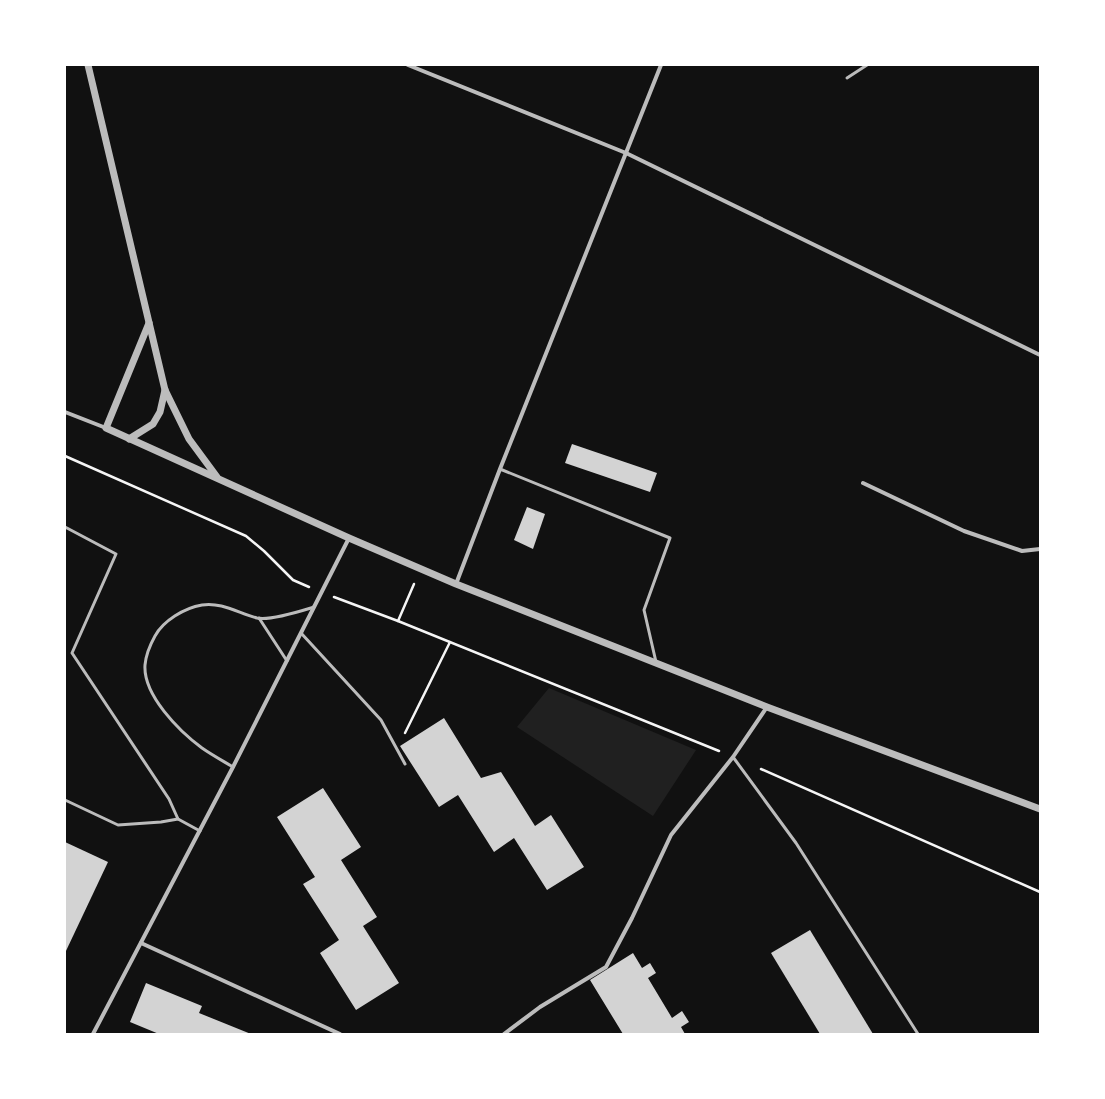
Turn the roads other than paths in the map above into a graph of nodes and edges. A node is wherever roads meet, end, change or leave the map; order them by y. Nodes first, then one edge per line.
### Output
1 (88, 65) edge
2 (408, 65) edge
3 (661, 65) edge
4 (868, 65) edge
5 (847, 78) dead end
6 (626, 153) junction
7 (149, 323) junction
8 (1040, 355) edge
9 (165, 390) junction
10 (65, 412) edge
11 (106, 428) junction
12 (129, 439) junction
13 (500, 468) junction
14 (218, 478) junction
15 (863, 483) dead end
16 (65, 527) edge
17 (349, 538) junction
18 (1040, 548) edge
19 (456, 584) junction
20 (314, 607) junction
21 (259, 618) junction
22 (302, 633) junction
23 (288, 661) junction
24 (657, 664) junction
25 (767, 707) junction
26 (733, 757) junction
27 (405, 764) dead end
28 (233, 767) junction
29 (65, 800) edge
30 (1040, 809) edge
31 (178, 819) junction
32 (200, 831) junction
33 (141, 943) junction
34 (93, 1034) edge
35 (340, 1034) edge
36 (504, 1034) edge
37 (918, 1034) edge

1 - 7 street
2 - 6 street
3 - 6 street
4 - 5 lane
6 - 8 street
6 - 13 street
7 - 9 street
7 - 11 street
9 - 12 street
9 - 14 street
10 - 11 street
11 - 12 street
12 - 14 street
13 - 19 street
13 - 24 lane
14 - 17 street
15 - 18 street
16 - 31 lane
17 - 19 street
17 - 20 street
19 - 24 street
20 - 21 lane
20 - 22 street
21 - 23 lane
21 - 28 lane
22 - 23 street
22 - 27 lane
23 - 28 street
24 - 25 street
25 - 26 street
25 - 30 street
26 - 36 street
26 - 37 lane
28 - 32 street
29 - 31 lane
31 - 32 lane
32 - 33 street
33 - 34 street
33 - 35 street

